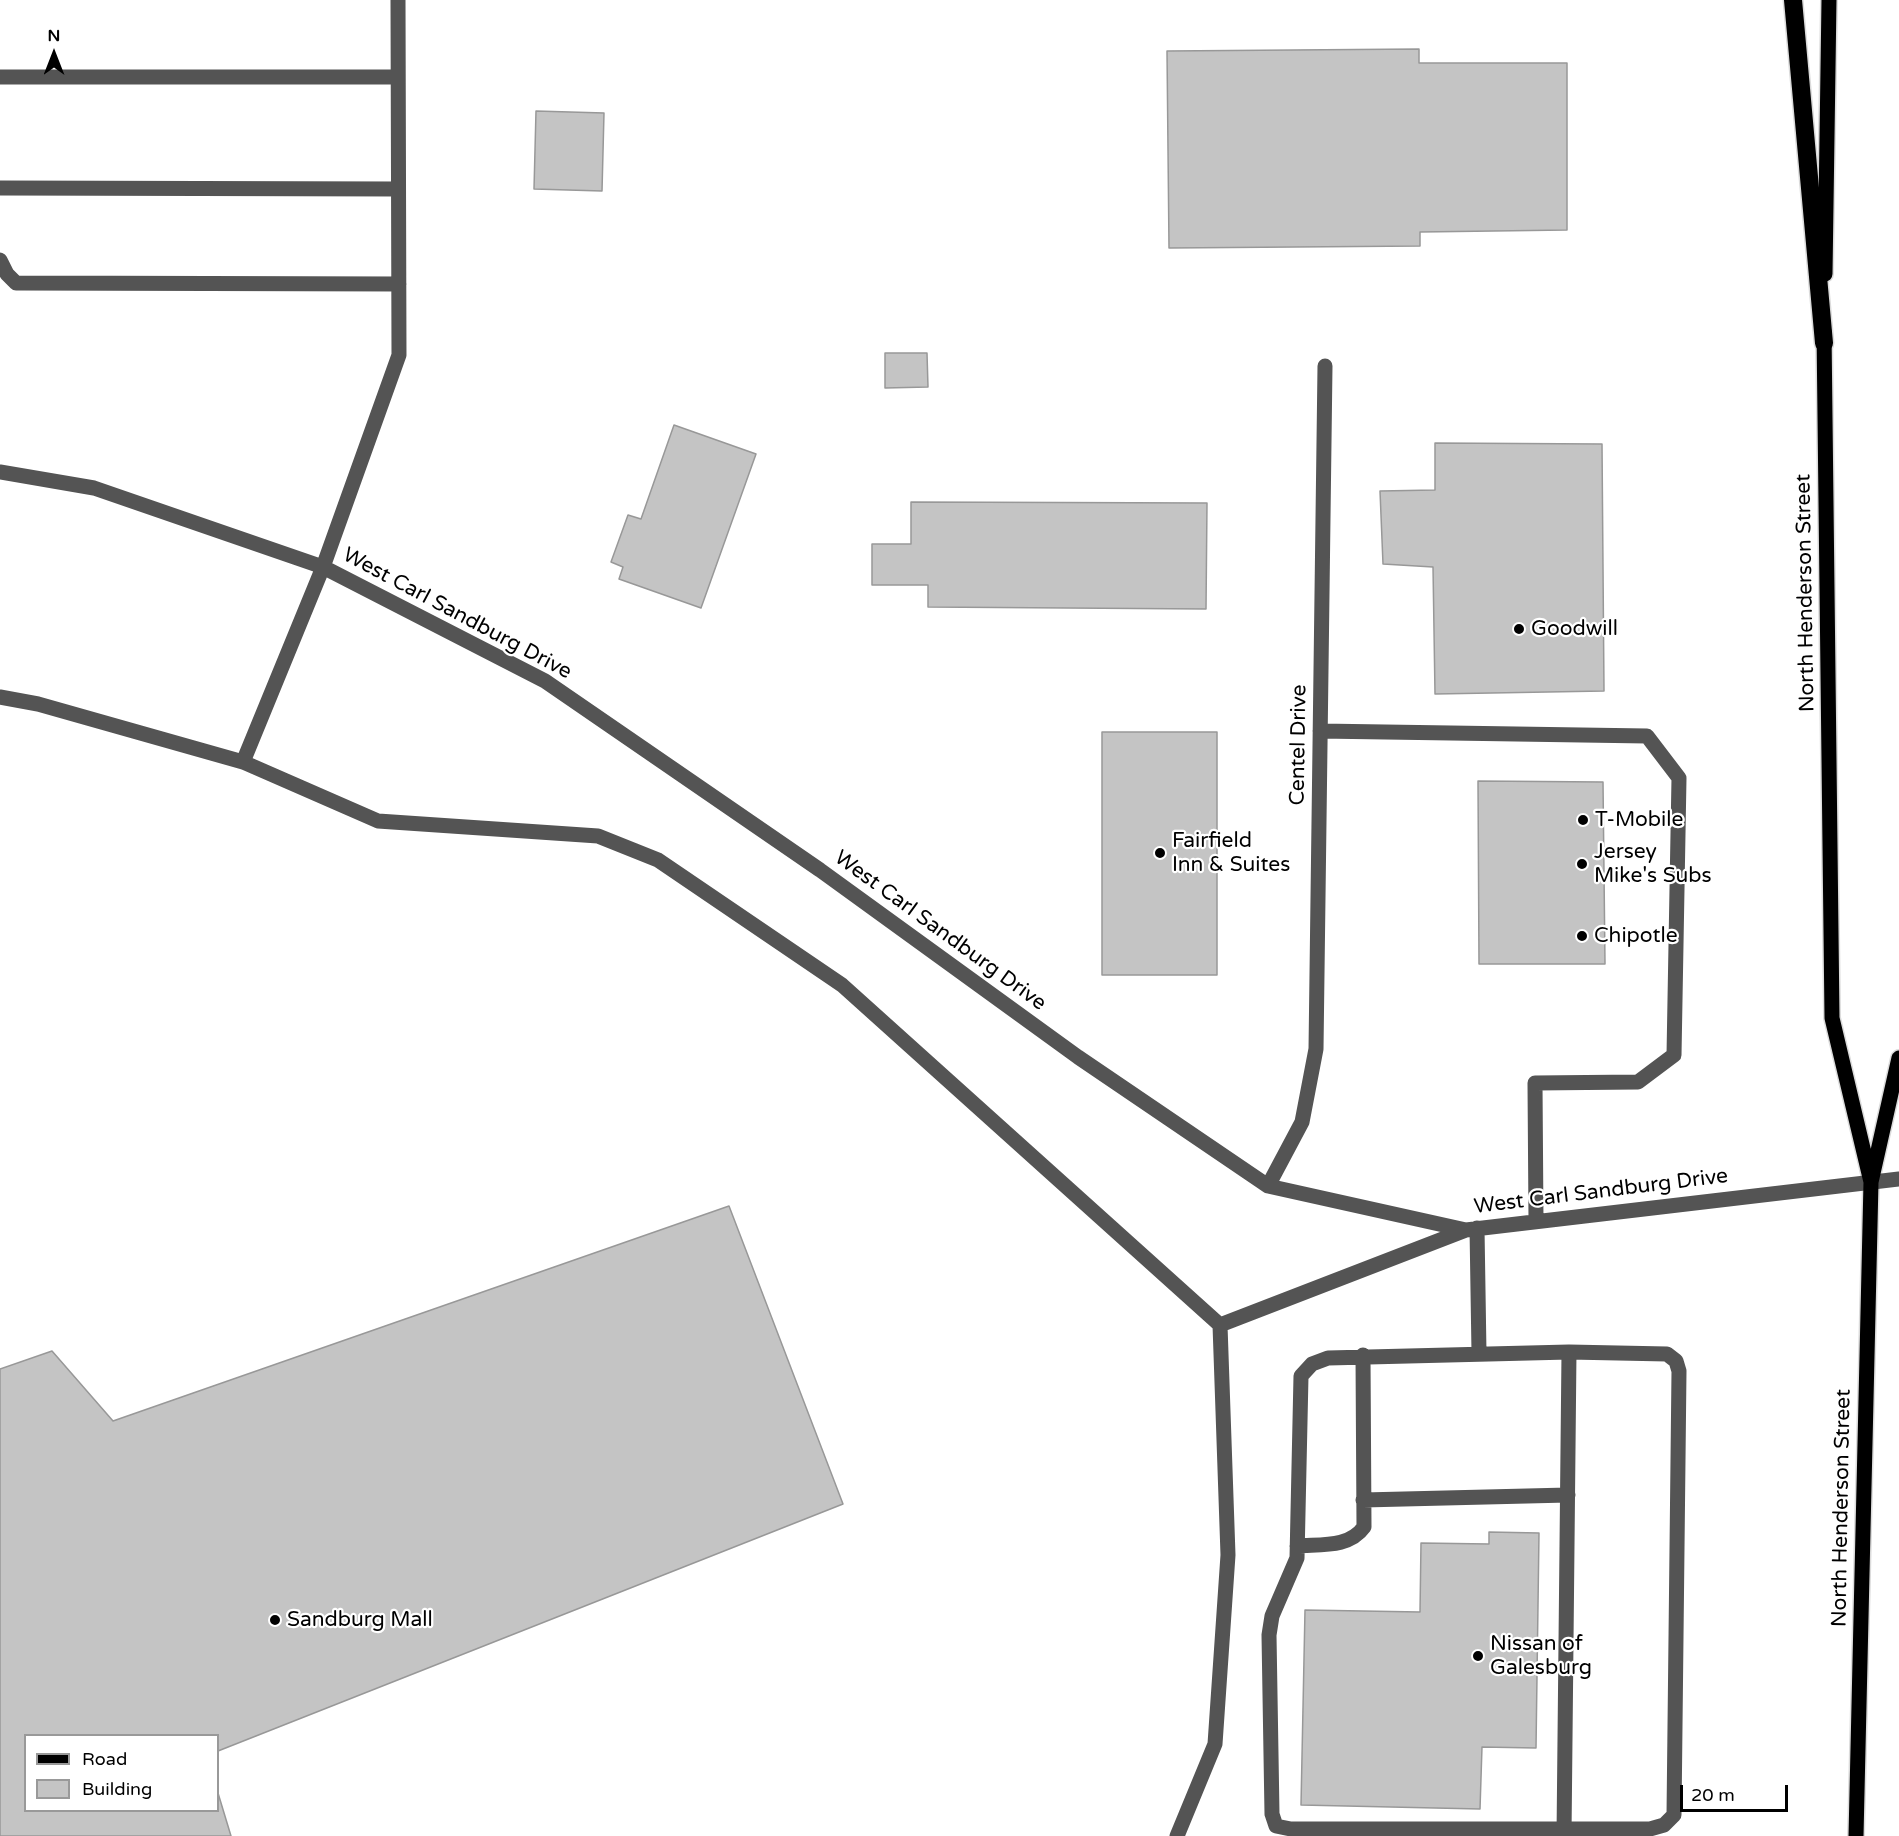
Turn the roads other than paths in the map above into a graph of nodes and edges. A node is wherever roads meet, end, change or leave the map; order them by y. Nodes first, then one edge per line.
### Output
1 (398, 0) edge
2 (1793, 0) edge
3 (1829, 0) edge
4 (0, 77) edge
5 (398, 77) junction
6 (0, 188) edge
7 (398, 189) junction
8 (0, 198) edge
9 (0, 260) edge
10 (399, 284) junction
11 (1824, 343) junction
12 (1325, 366) dead end
13 (0, 472) edge
14 (323, 567) junction
15 (0, 697) edge
16 (1320, 731) junction
17 (243, 762) junction
18 (1899, 1058) edge
19 (1899, 1179) edge
20 (1871, 1182) junction
21 (1268, 1186) junction
22 (1536, 1221) junction
23 (1471, 1229) junction
24 (1220, 1325) junction
25 (1569, 1352) junction
26 (1479, 1353) junction
27 (1363, 1355) junction
28 (1568, 1495) junction
29 (1363, 1500) junction
30 (1297, 1546) junction
31 (1564, 1833) edge
32 (1177, 1836) edge
33 (1856, 1836) edge

1 - 5 street
2 - 11 highway
3 - 11 main road, North Henderson Street
4 - 5 street
5 - 7 street
6 - 7 street
6 - 8 street
7 - 10 street
9 - 10 street
10 - 14 street
11 - 20 main road, North Henderson Street
12 - 16 street, Centel Drive
13 - 14 street, West Carl Sandburg Drive
14 - 17 street
14 - 21 street, West Carl Sandburg Drive
15 - 17 street
16 - 21 street, Centel Drive
16 - 22 street
17 - 24 street
18 - 20 main road, North Henderson Street
19 - 20 street, West Carl Sandburg Drive
20 - 22 street, West Carl Sandburg Drive
20 - 33 main road, North Henderson Street
21 - 23 street, West Carl Sandburg Drive
22 - 23 street, West Carl Sandburg Drive
23 - 24 street
23 - 26 street
24 - 32 street
25 - 26 street
25 - 28 street
25 - 31 street
26 - 27 street
27 - 29 street
27 - 30 street
28 - 29 street
28 - 31 street
29 - 30 street
30 - 31 street

